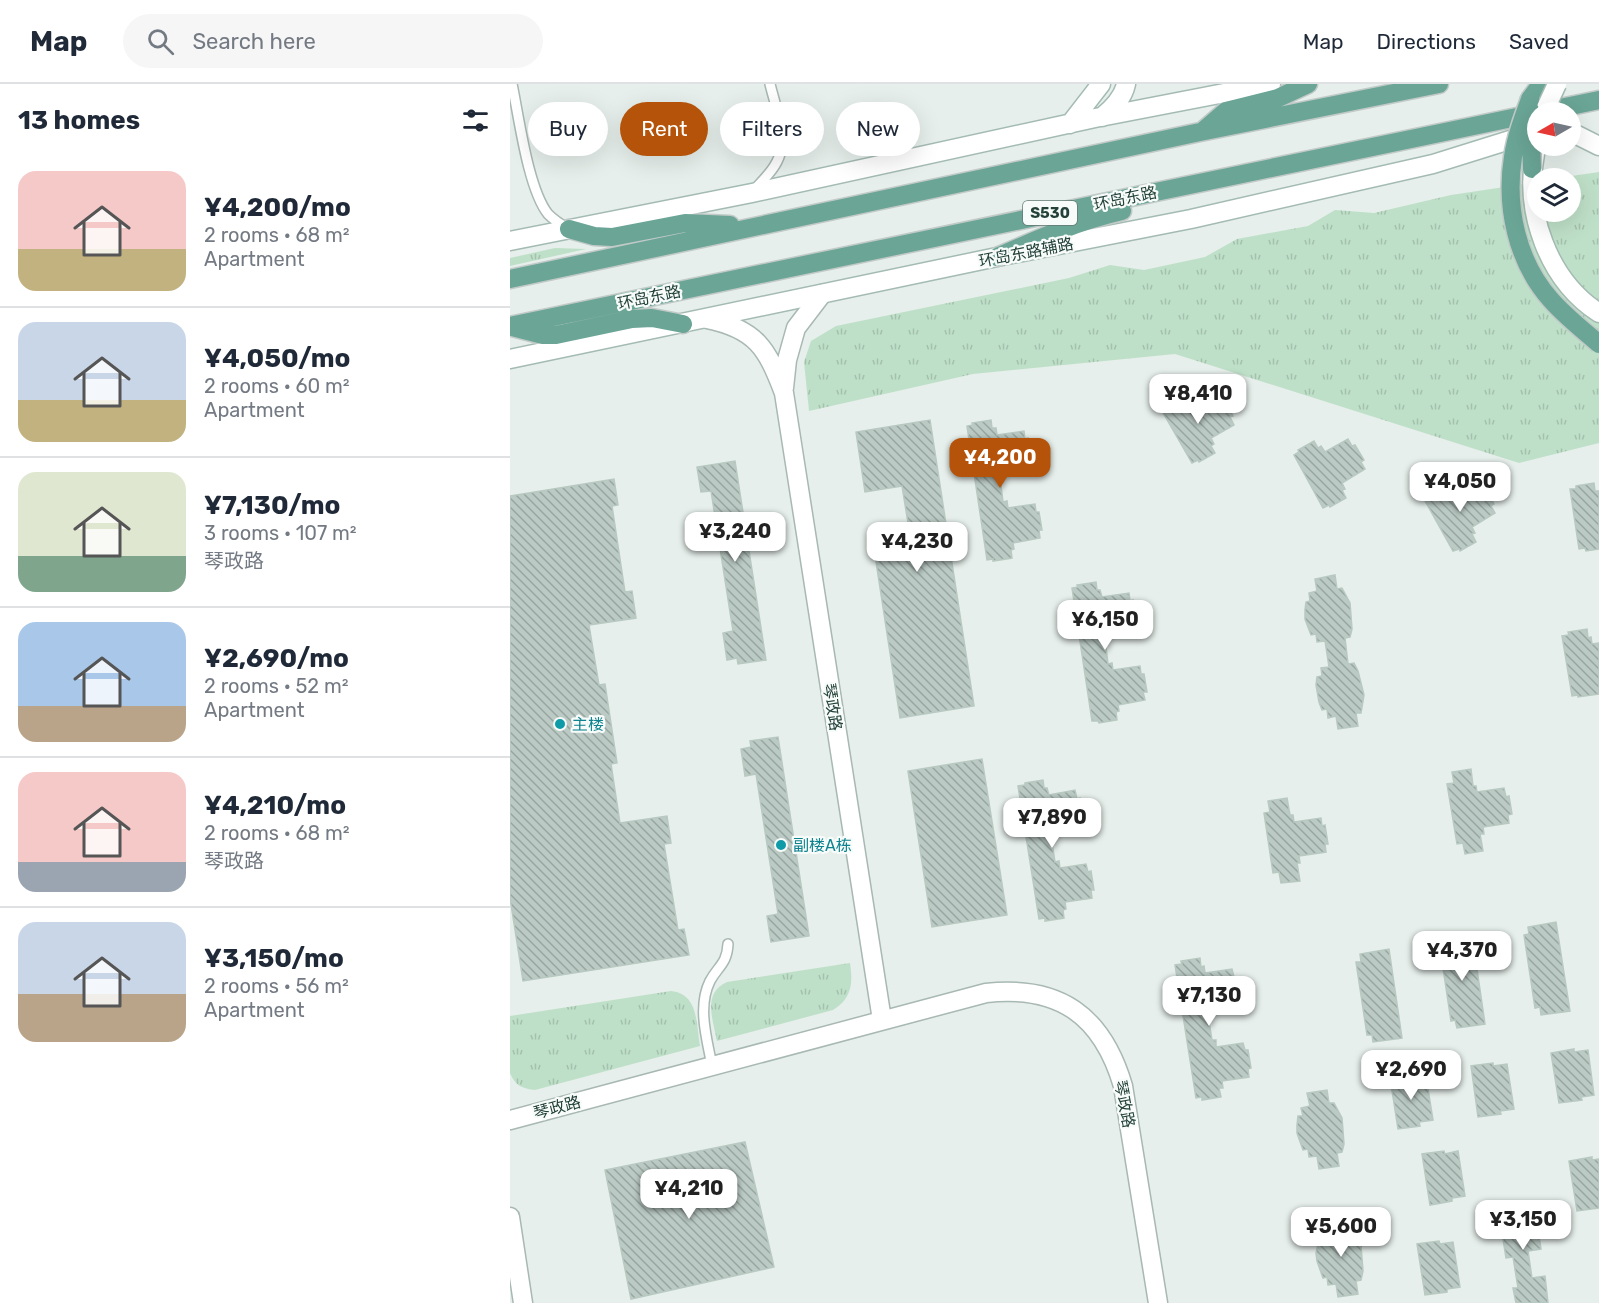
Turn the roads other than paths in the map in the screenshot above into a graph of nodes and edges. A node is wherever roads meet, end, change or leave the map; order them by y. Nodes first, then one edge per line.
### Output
1 (512, 84) edge
2 (770, 84) edge
3 (1101, 84) edge
4 (1126, 84) edge
5 (1193, 84) edge
6 (1271, 84) edge
7 (1308, 84) edge
8 (1439, 84) edge
9 (1541, 84) edge
10 (1557, 84) edge
11 (1235, 91) junction
12 (1532, 92) edge
13 (1595, 100) edge
14 (1549, 102) edge
15 (1581, 106) edge
16 (1102, 117) junction
17 (1070, 124) junction
18 (1200, 132) junction
19 (1527, 132) edge
20 (1581, 137) edge
21 (1527, 138) edge
22 (1513, 139) junction
23 (1599, 146) edge
24 (1532, 168) edge
25 (1178, 187) junction
26 (752, 193) junction
27 (1537, 222) edge
28 (753, 227) junction
29 (569, 229) junction
30 (510, 242) edge
31 (997, 257) junction
32 (510, 279) edge
33 (822, 294) junction
34 (1599, 313) edge
35 (707, 319) junction
36 (683, 324) junction
37 (510, 326) edge
38 (1599, 344) edge
39 (510, 360) edge
40 (784, 393) junction
41 (728, 944) dead end
42 (882, 1020) junction
43 (711, 1066) junction
44 (510, 1120) edge
45 (510, 1217) edge
46 (523, 1303) edge
47 (1158, 1303) edge

1 - 29 lane
2 - 26 lane
3 - 17 main road
4 - 16 main road
5 - 11 main road
6 - 11 main road
7 - 18 main road
8 - 18 main road
9 - 12 main road
10 - 14 main road, bridge
11 - 16 main road
12 - 24 main road, bridge
12 - 38 main road, bridge
13 - 15 main road
13 - 25 main road, 环岛东路 / S530
16 - 17 main road
17 - 26 main road
18 - 28 main road
19 - 22 main road, 环岛东路辅路
20 - 23 main road
21 - 22 main road
22 - 31 main road, 环岛东路辅路
25 - 31 main road
25 - 37 main road, 环岛东路 / S530
26 - 29 main road
27 - 34 main road
28 - 29 main road
28 - 32 main road
29 - 30 main road
31 - 33 main road, 环岛东路辅路
33 - 35 main road, 环岛东路辅路
33 - 40 main road
35 - 36 main road, 环岛东路辅路
35 - 40 main road
36 - 37 main road
36 - 39 main road, 环岛东路辅路
40 - 42 main road, 琴政路
41 - 43 lane
42 - 43 main road, 琴政路
42 - 47 main road, 琴政路
43 - 44 main road, 琴政路
45 - 46 main road

